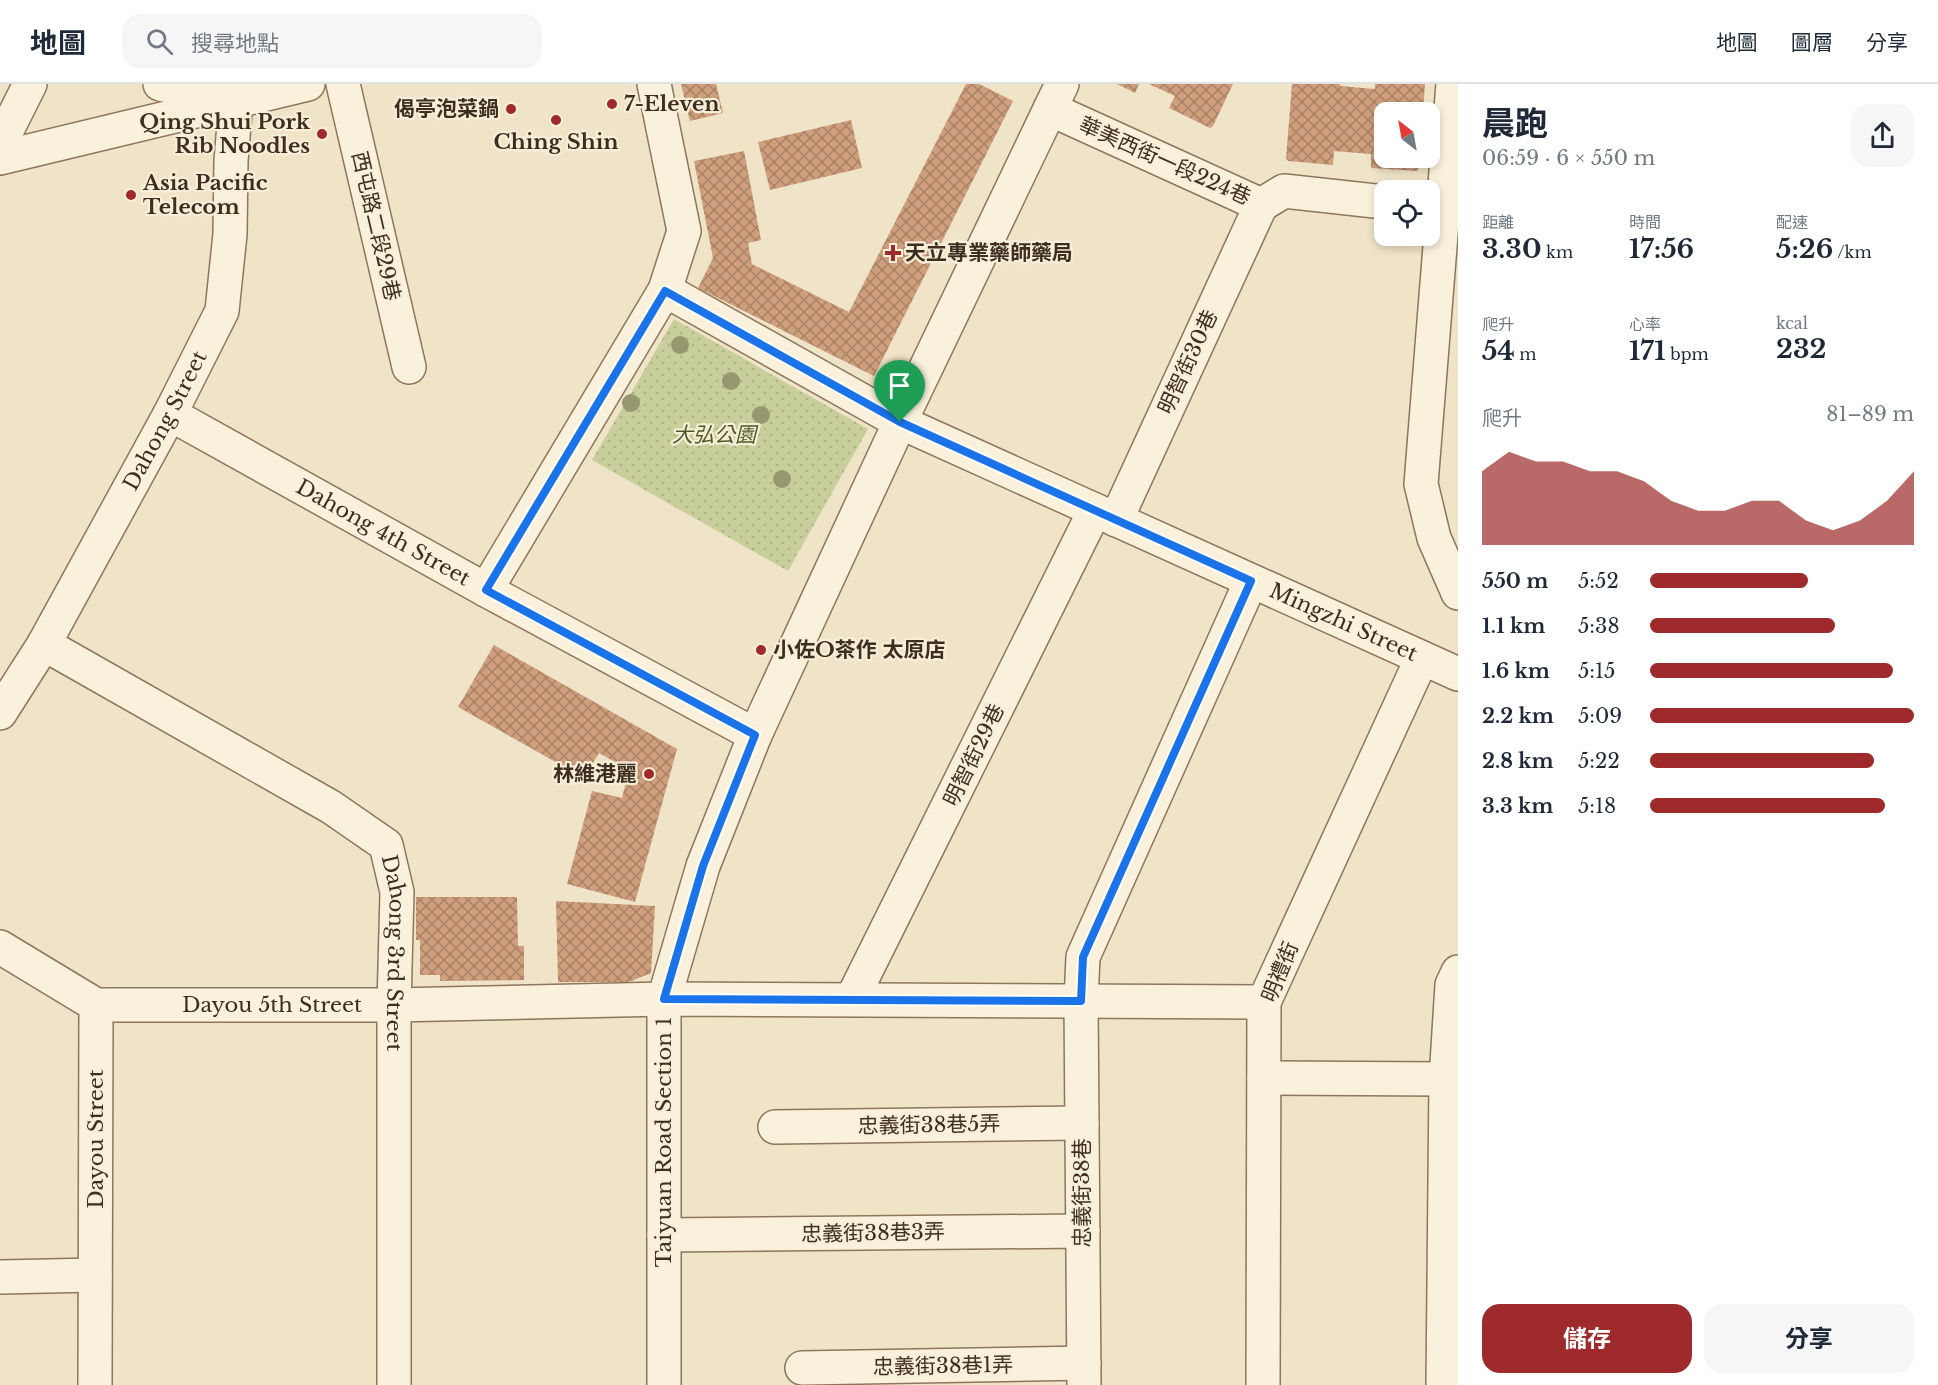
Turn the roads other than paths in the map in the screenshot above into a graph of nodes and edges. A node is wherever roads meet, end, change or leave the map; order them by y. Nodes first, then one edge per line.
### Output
1 (30, 84) edge
2 (160, 84) edge
3 (308, 84) edge
4 (343, 84) edge
5 (654, 84) edge
6 (1453, 84) edge
7 (1056, 96) edge
8 (236, 100) junction
9 (0, 144) edge
10 (0, 158) edge
11 (1440, 180) edge
12 (1374, 201) edge
13 (1261, 205) junction
14 (1434, 246) edge
15 (665, 291) junction
16 (409, 367) dead end
17 (170, 414) junction
18 (900, 422) junction
19 (1105, 515) junction
20 (1251, 581) junction
21 (486, 590) junction
22 (1458, 593) edge
23 (44, 644) junction
24 (1422, 658) junction
25 (1458, 674) edge
26 (0, 713) edge
27 (755, 735) junction
28 (0, 946) edge
29 (1458, 972) edge
30 (664, 999) junction
31 (852, 999) junction
32 (1081, 1001) junction
33 (1264, 1002) junction
34 (96, 1005) junction
35 (394, 1005) junction
36 (1264, 1078) junction
37 (1446, 1079) junction
38 (1082, 1123) junction
39 (775, 1127) dead end
40 (1083, 1231) junction
41 (664, 1235) junction
42 (95, 1275) junction
43 (0, 1277) edge
44 (802, 1368) dead end
45 (1084, 1374) edge
46 (95, 1385) edge
47 (394, 1385) edge
48 (664, 1385) edge
49 (1263, 1385) edge
50 (1443, 1385) edge

1 - 9 street
2 - 8 street
3 - 8 street
4 - 16 street, 西屯路二段29巷
5 - 15 street
6 - 11 street
7 - 13 street, 華美西街一段224巷
7 - 18 street, Taiyuan Road Section 1
8 - 10 street
8 - 17 street, Dahong Street
12 - 13 street, 華美西街一段224巷
13 - 19 street, 明智街30巷
14 - 22 street
15 - 18 street, Mingzhi Street
15 - 21 street
17 - 21 street, Dahong 4th Street
17 - 23 street, Dahong Street
18 - 19 street, Mingzhi Street
18 - 27 street, Taiyuan Road Section 1
19 - 20 street, Mingzhi Street
19 - 31 street, 明智街29巷
20 - 24 street, Mingzhi Street
20 - 32 street, 忠義街38巷
21 - 27 street, Dahong 4th Street
23 - 26 street, Dahong Street
23 - 35 street, Dahong 3rd Street
24 - 25 street, Mingzhi Street
24 - 33 street, 明禮街
27 - 30 street, Taiyuan Road Section 1
28 - 34 street
29 - 37 street
30 - 31 street, Dayou 5th Street
30 - 35 street, Dayou 5th Street
30 - 41 street, Taiyuan Road Section 1
31 - 32 street, Dayou 5th Street
32 - 33 street, Dayou 5th Street
32 - 38 street, 忠義街38巷
33 - 36 street, 明禮街
34 - 35 street, Dayou 5th Street
34 - 42 street, Dayou Street
35 - 47 street, Dahong 3rd Street
36 - 37 street
36 - 49 street, 明禮街
37 - 50 street
38 - 39 street, 忠義街38巷5弄
38 - 40 street, 忠義街38巷
40 - 41 street, 忠義街38巷3弄
40 - 45 street, 忠義街38巷
41 - 48 street, Taiyuan Road Section 1
42 - 43 street
42 - 46 street, Dayou Street
44 - 45 street, 忠義街38巷1弄

